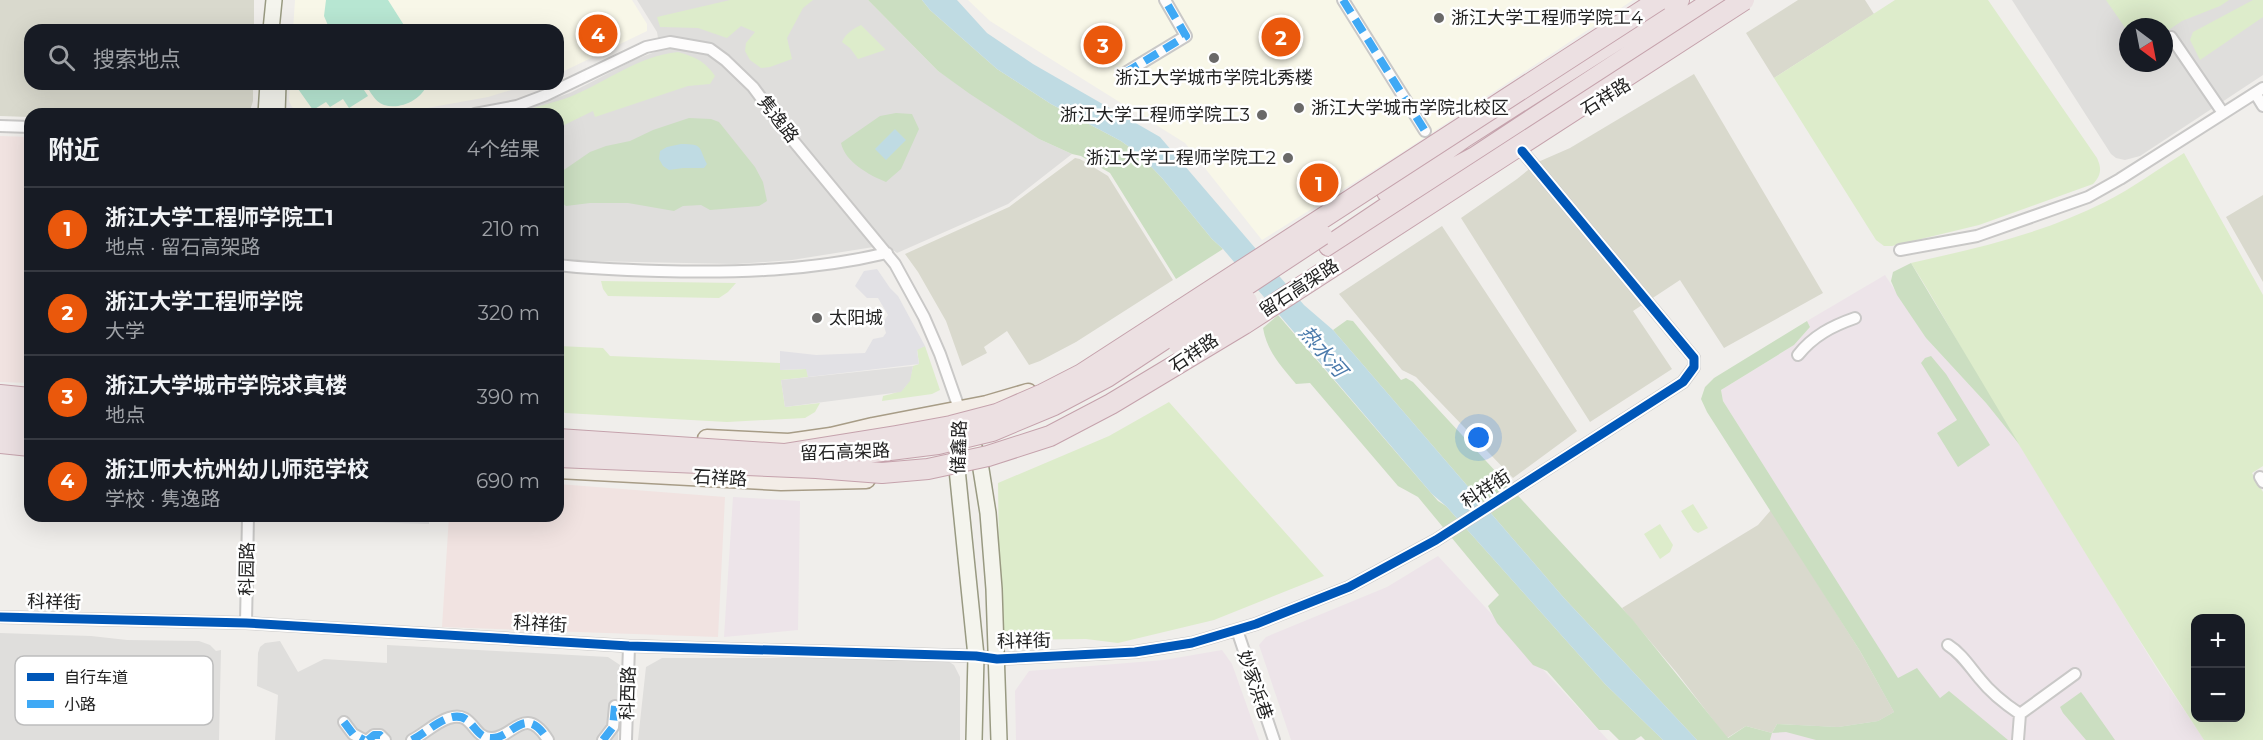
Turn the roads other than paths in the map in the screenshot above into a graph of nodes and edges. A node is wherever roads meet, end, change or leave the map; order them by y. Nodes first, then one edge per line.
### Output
1 (274, 0) edge
2 (283, 0) edge
3 (1165, 0) edge
4 (1343, 0) edge
5 (1646, 0) edge
6 (1652, 0) edge
7 (1659, 0) edge
8 (1679, 0) edge
9 (1714, 0) edge
10 (1727, 0) edge
11 (1744, 0) edge
12 (1758, 0) edge
13 (1616, 19) junction
14 (272, 24) edge
15 (281, 24) edge
16 (2173, 40) edge
17 (1571, 48) junction
18 (1670, 57) junction
19 (1125, 73) dead end
20 (564, 86) edge
21 (268, 90) edge
22 (278, 90) edge
23 (556, 90) edge
24 (2259, 90) edge
25 (1611, 94) junction
26 (2263, 106) edge
27 (266, 108) edge
28 (277, 108) edge
29 (509, 108) edge
30 (2223, 113) junction
31 (0, 126) edge
32 (24, 127) edge
33 (1425, 131) dead end
34 (1463, 138) junction
35 (1522, 151) junction
36 (1475, 157) junction
37 (1326, 240) junction
38 (1900, 250) dead end
39 (887, 253) junction
40 (564, 266) edge
41 (1855, 318) dead end
42 (1798, 355) dead end
43 (0, 395) edge
44 (24, 397) edge
45 (0, 403) edge
46 (24, 405) edge
47 (0, 411) edge
48 (960, 411) junction
49 (24, 413) edge
50 (0, 426) edge
51 (24, 428) edge
52 (564, 431) edge
53 (0, 434) edge
54 (24, 436) edge
55 (564, 439) edge
56 (0, 443) edge
57 (24, 445) edge
58 (784, 453) junction
59 (564, 457) edge
60 (980, 463) junction
61 (564, 467) edge
62 (564, 467) edge
63 (816, 468) junction
64 (957, 469) junction
65 (882, 473) junction
66 (248, 522) edge
67 (0, 617) edge
68 (246, 623) junction
69 (1237, 630) junction
70 (1948, 645) dead end
71 (629, 646) junction
72 (976, 656) junction
73 (997, 659) junction
74 (2075, 674) dead end
75 (615, 706) dead end
76 (2019, 714) junction
77 (344, 722) dead end
78 (366, 740) edge
79 (385, 740) edge
80 (412, 740) edge
81 (548, 740) edge
82 (603, 740) edge
83 (627, 740) edge
84 (974, 740) edge
85 (999, 740) edge
86 (1274, 740) edge
87 (2018, 740) edge

1 - 14 street
2 - 15 street
3 - 19 street
4 - 33 street
5 - 13 main road
6 - 13 highway
7 - 58 highway, 留石高架路, bridge
8 - 34 highway, 留石高架路
9 - 36 highway, 留石高架路
10 - 18 highway
11 - 65 highway, 留石高架路, bridge
12 - 18 main road, 石祥路
13 - 17 main road
16 - 30 street
17 - 34 highway
17 - 48 main road, bridge
18 - 25 main road, 石祥路
20 - 39 street, 隽逸路
21 - 27 street
22 - 28 street
23 - 29 street, 隽逸路
24 - 26 street
24 - 30 street
25 - 35 main road, 石祥路
25 - 36 highway
30 - 38 street
31 - 32 street
34 - 37 highway, 留石高架路
35 - 60 main road, 石祥路, bridge
35 - 69 street, 科祥街
36 - 37 highway, 留石高架路
37 - 58 highway, 留石高架路, bridge
37 - 63 highway, 留石高架路, bridge
39 - 40 street
39 - 48 street, 隽逸路
41 - 42 street
43 - 44 highway
45 - 46 main road
47 - 49 highway
48 - 52 main road
48 - 60 street, 储鑫路
48 - 64 street, 储鑫路
50 - 51 highway
53 - 54 main road
55 - 58 highway, 留石高架路, bridge
56 - 57 highway
59 - 63 highway, 留石高架路, bridge
60 - 64 main road, 石祥路
60 - 73 street, 储鑫路
61 - 65 highway, bridge
62 - 64 main road, 石祥路
63 - 65 highway, 留石高架路, bridge
64 - 72 street, 储鑫路
66 - 68 street, 科园路
67 - 68 street, 科祥街
68 - 71 street, 科祥街
69 - 73 street, 科祥街
69 - 86 street, 妙家浜巷
70 - 76 street
71 - 72 street, 科祥街
71 - 83 street, 科西路
72 - 73 street, 科祥街
72 - 84 street, 储鑫路
73 - 85 street, 储鑫路
74 - 76 street
75 - 82 street
76 - 87 street
77 - 78 street
78 - 79 street
80 - 81 street

